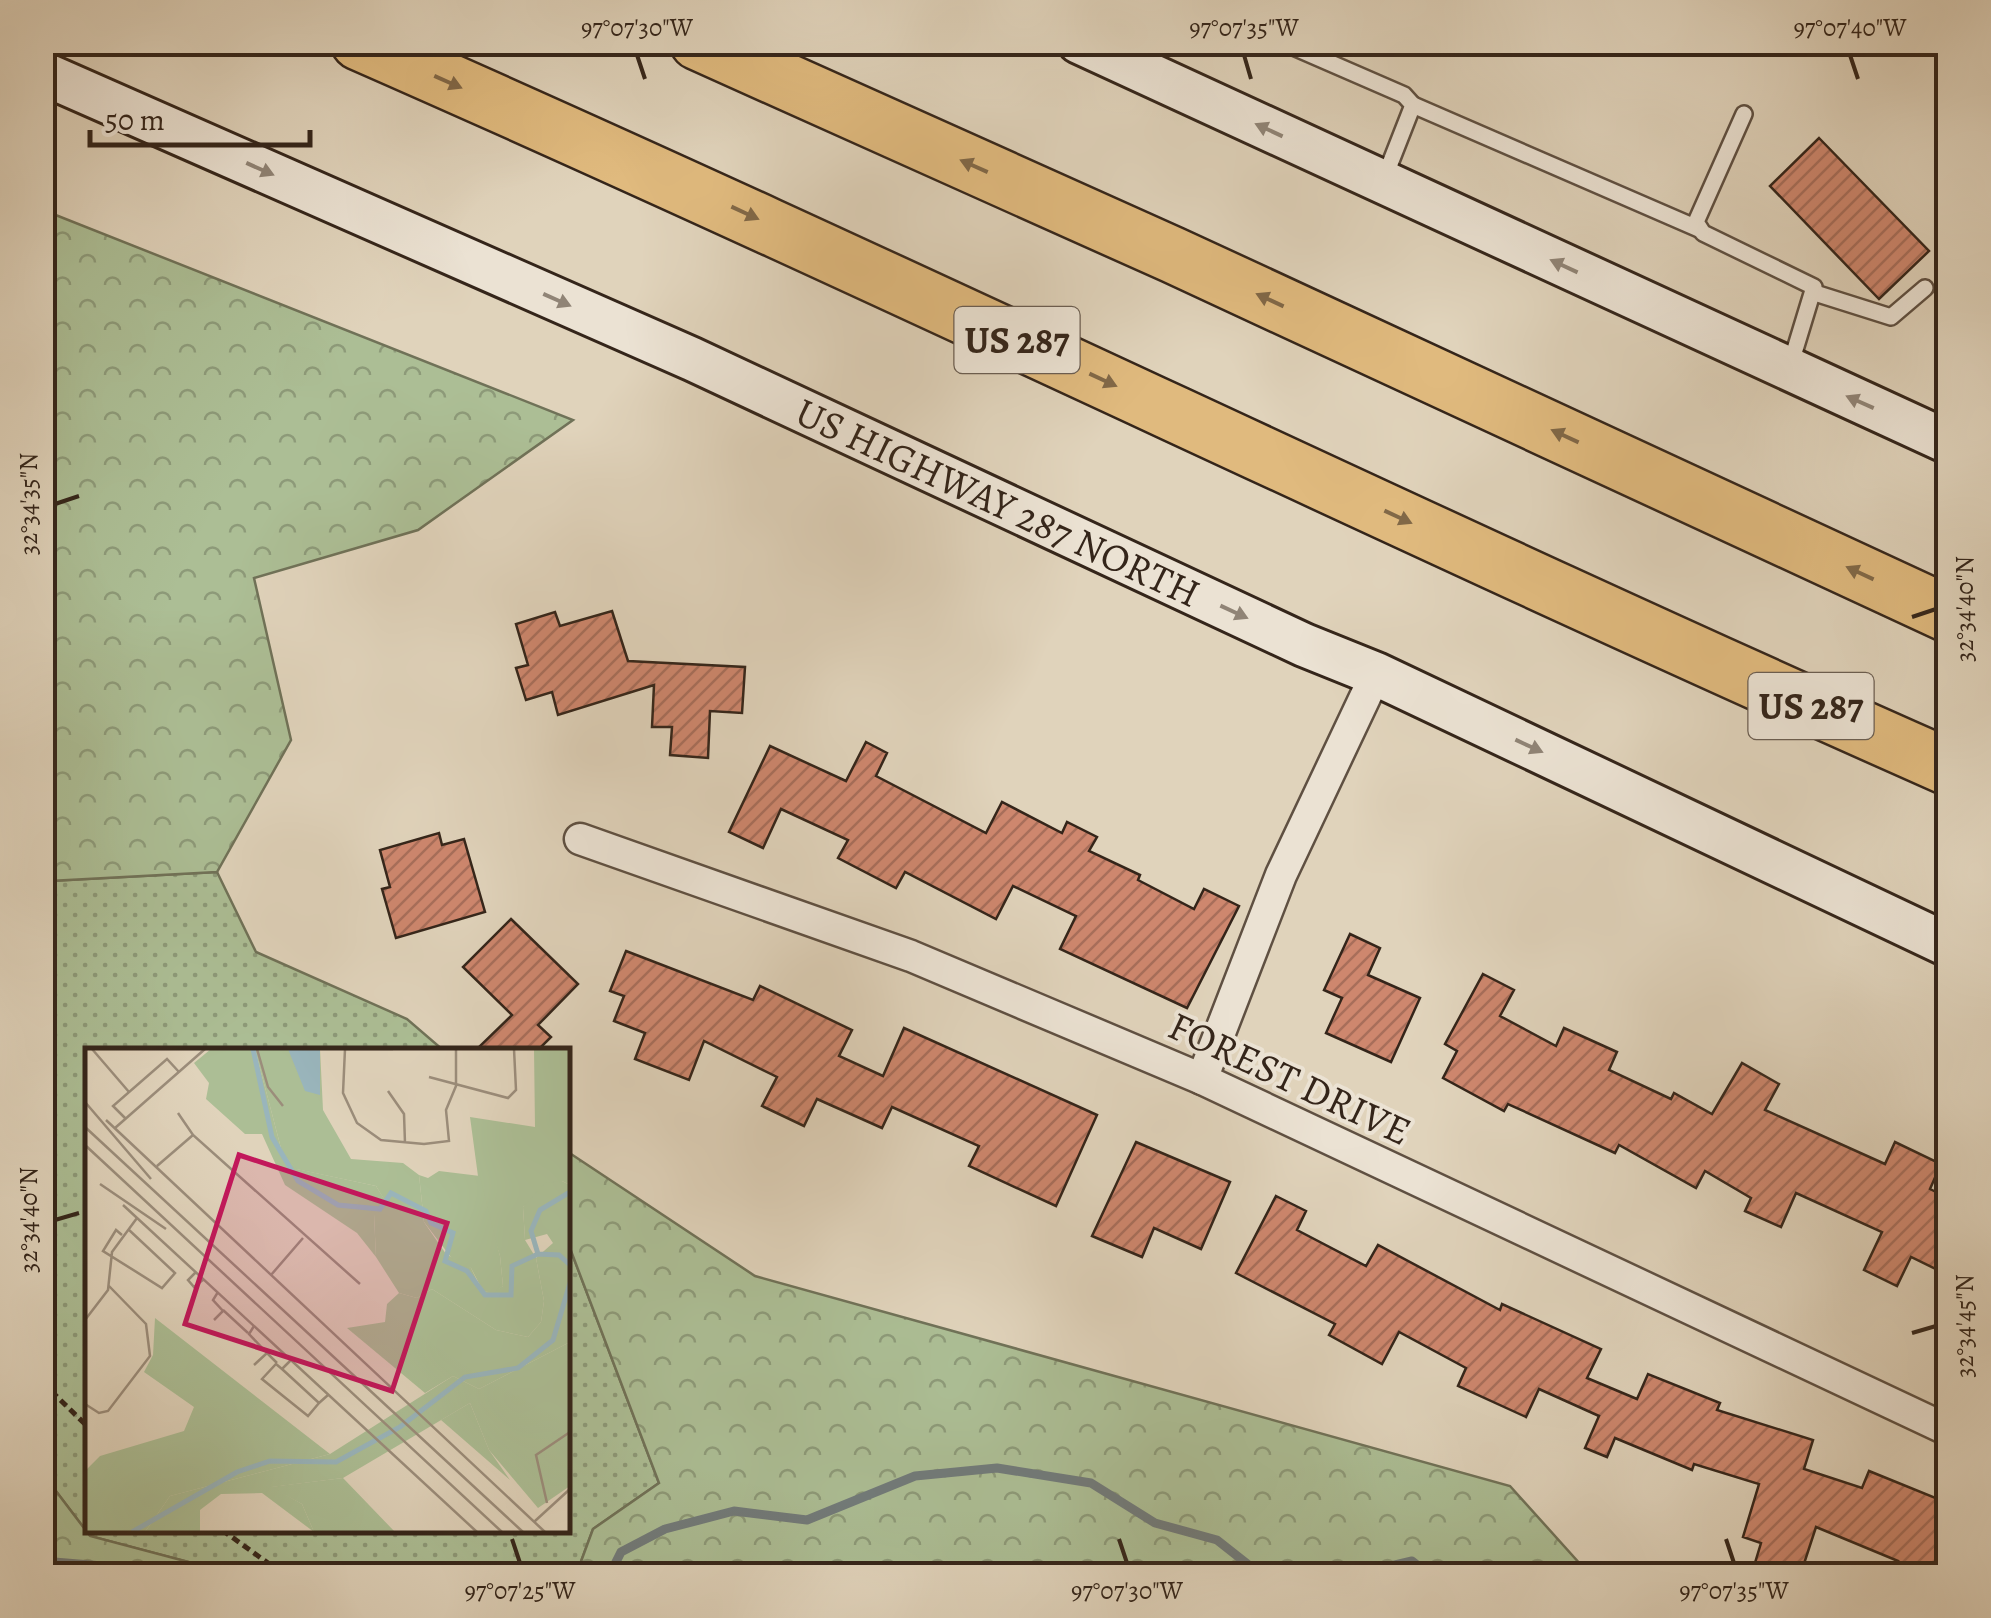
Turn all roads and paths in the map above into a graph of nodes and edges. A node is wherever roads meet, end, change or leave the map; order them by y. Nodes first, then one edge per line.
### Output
1 (359, 42) edge
2 (698, 42) edge
3 (1079, 42) edge
4 (1282, 42) edge
5 (42, 73) edge
6 (1413, 105) junction
7 (1744, 114) dead end
8 (1382, 182) junction
9 (1699, 229) junction
10 (1924, 288) dead end
11 (1815, 293) junction
12 (1788, 369) junction
13 (1948, 442) edge
14 (1948, 614) edge
15 (1376, 674) junction
16 (1948, 767) edge
17 (580, 839) dead end
18 (1948, 944) edge
19 (1202, 1079) junction
20 (42, 1382) edge
21 (85, 1424) edge
22 (1948, 1430) edge
23 (226, 1533) edge
24 (286, 1576) edge

1 -> 16 highway, US 287
14 -> 2 highway
8 -> 3 main road
4 - 6 lane
5 -> 15 main road, US HIGHWAY 287 NORTH
6 - 8 lane
6 - 9 lane
7 - 9 lane
12 -> 8 main road
9 - 11 lane
10 - 11 lane
11 - 12 lane
13 -> 12 main road
15 -> 18 main road, US HIGHWAY 287 NORTH
15 - 19 street
17 - 19 street, FOREST DRIVE
19 - 22 street, FOREST DRIVE
20 - 21 path
23 - 24 path

